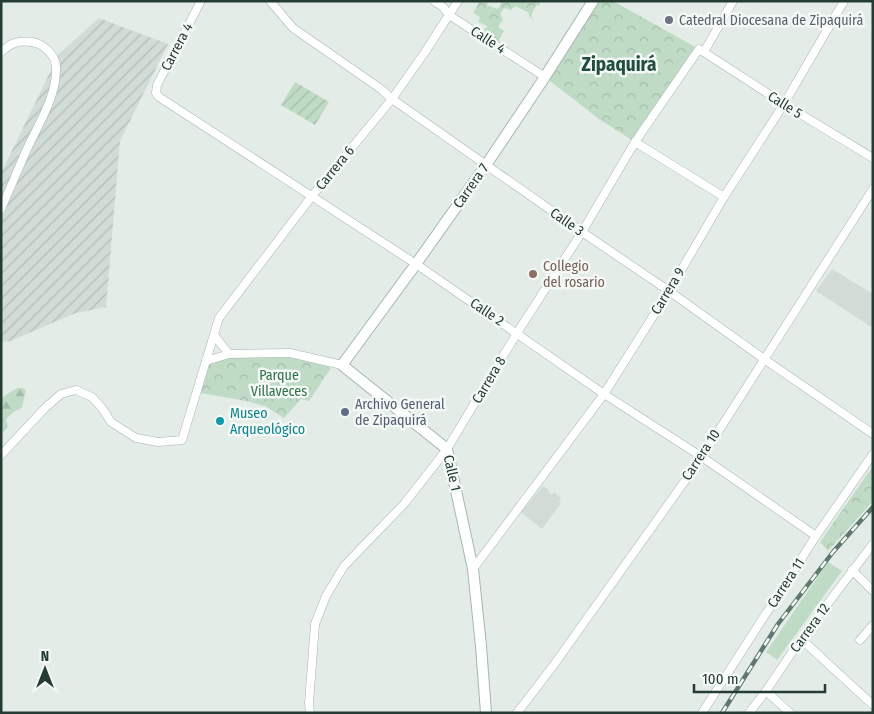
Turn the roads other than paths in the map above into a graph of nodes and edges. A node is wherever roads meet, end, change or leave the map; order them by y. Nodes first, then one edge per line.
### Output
1 (201, 1) edge
2 (270, 1) edge
3 (434, 1) edge
4 (458, 1) edge
5 (593, 1) edge
6 (733, 1) edge
7 (844, 1) edge
8 (449, 15) junction
9 (702, 51) junction
10 (1, 52) edge
11 (545, 77) junction
12 (156, 93) joint
13 (392, 99) junction
14 (784, 104) junction
15 (635, 142) junction
16 (873, 158) edge
17 (486, 165) junction
18 (873, 189) edge
19 (312, 196) junction
20 (724, 197) junction
21 (1, 209) edge
22 (582, 232) junction
23 (416, 264) junction
24 (669, 291) junction
25 (518, 333) junction
26 (214, 335) junction
27 (229, 354) junction
28 (764, 359) junction
29 (206, 361) junction
30 (342, 365) junction
31 (604, 394) junction
32 (873, 434) edge
33 (447, 449) junction
34 (873, 454) edge
35 (1, 455) edge
36 (702, 457) junction
37 (816, 536) junction
38 (873, 544) edge
39 (473, 568) junction
40 (852, 570) junction
41 (873, 591) edge
42 (873, 625) edge
43 (801, 639) junction
44 (860, 640) dead end
45 (766, 691) junction
46 (873, 705) edge
47 (310, 713) edge
48 (486, 713) edge
49 (517, 713) edge
50 (702, 713) edge
51 (749, 713) edge
52 (790, 713) edge

1 - 12 street, Carrera 4
2 - 13 street, Calle 3
3 - 8 street, Calle 4
4 - 8 street, Carrera 6
5 - 11 street, Carrera 7
6 - 9 street, Carrera 8
7 - 14 street, Carrera 9
8 - 11 street, Calle 4
8 - 13 street, Carrera 6
9 - 14 street, Calle 5
9 - 15 street, Carrera 8
10 - 21 street
11 - 17 street, Carrera 7
12 - 19 street, Calle 2
13 - 17 street, Calle 3
13 - 19 street, Carrera 6
14 - 16 street, Calle 5
14 - 20 street, Carrera 9
15 - 20 street
15 - 22 street, Carrera 8
17 - 22 street, Calle 3
17 - 23 street, Carrera 7
18 - 28 street, Carrera 10
19 - 23 street, Calle 2
19 - 26 street, Carrera 6
20 - 24 street, Carrera 9
22 - 24 street, Calle 3
22 - 25 street, Carrera 8
23 - 25 street, Calle 2
23 - 30 street, Carrera 7
24 - 28 street, Calle 3
24 - 31 street, Carrera 9
25 - 31 street, Calle 2
25 - 33 street, Carrera 8
26 - 27 street
26 - 29 street, Carrera 6
27 - 29 street, Calle 1
27 - 30 street, Calle 1
28 - 32 street, Calle 3
28 - 36 street, Carrera 10
29 - 35 street, Carrera 6
30 - 33 street, Calle 1
31 - 36 street, Calle 2
31 - 39 street, Carrera 9
33 - 39 street, Calle 1
33 - 47 street, Carrera 8
34 - 37 street, Carrera 11
36 - 37 street, Calle 2
36 - 49 street, Carrera 10
37 - 50 street, Carrera 11
38 - 40 street, Carrera 12
39 - 48 street, Calle 1
40 - 41 street
40 - 43 street, Carrera 12
42 - 44 street
43 - 45 street, Carrera 12
43 - 46 street
45 - 51 street, Carrera 12
45 - 52 street

